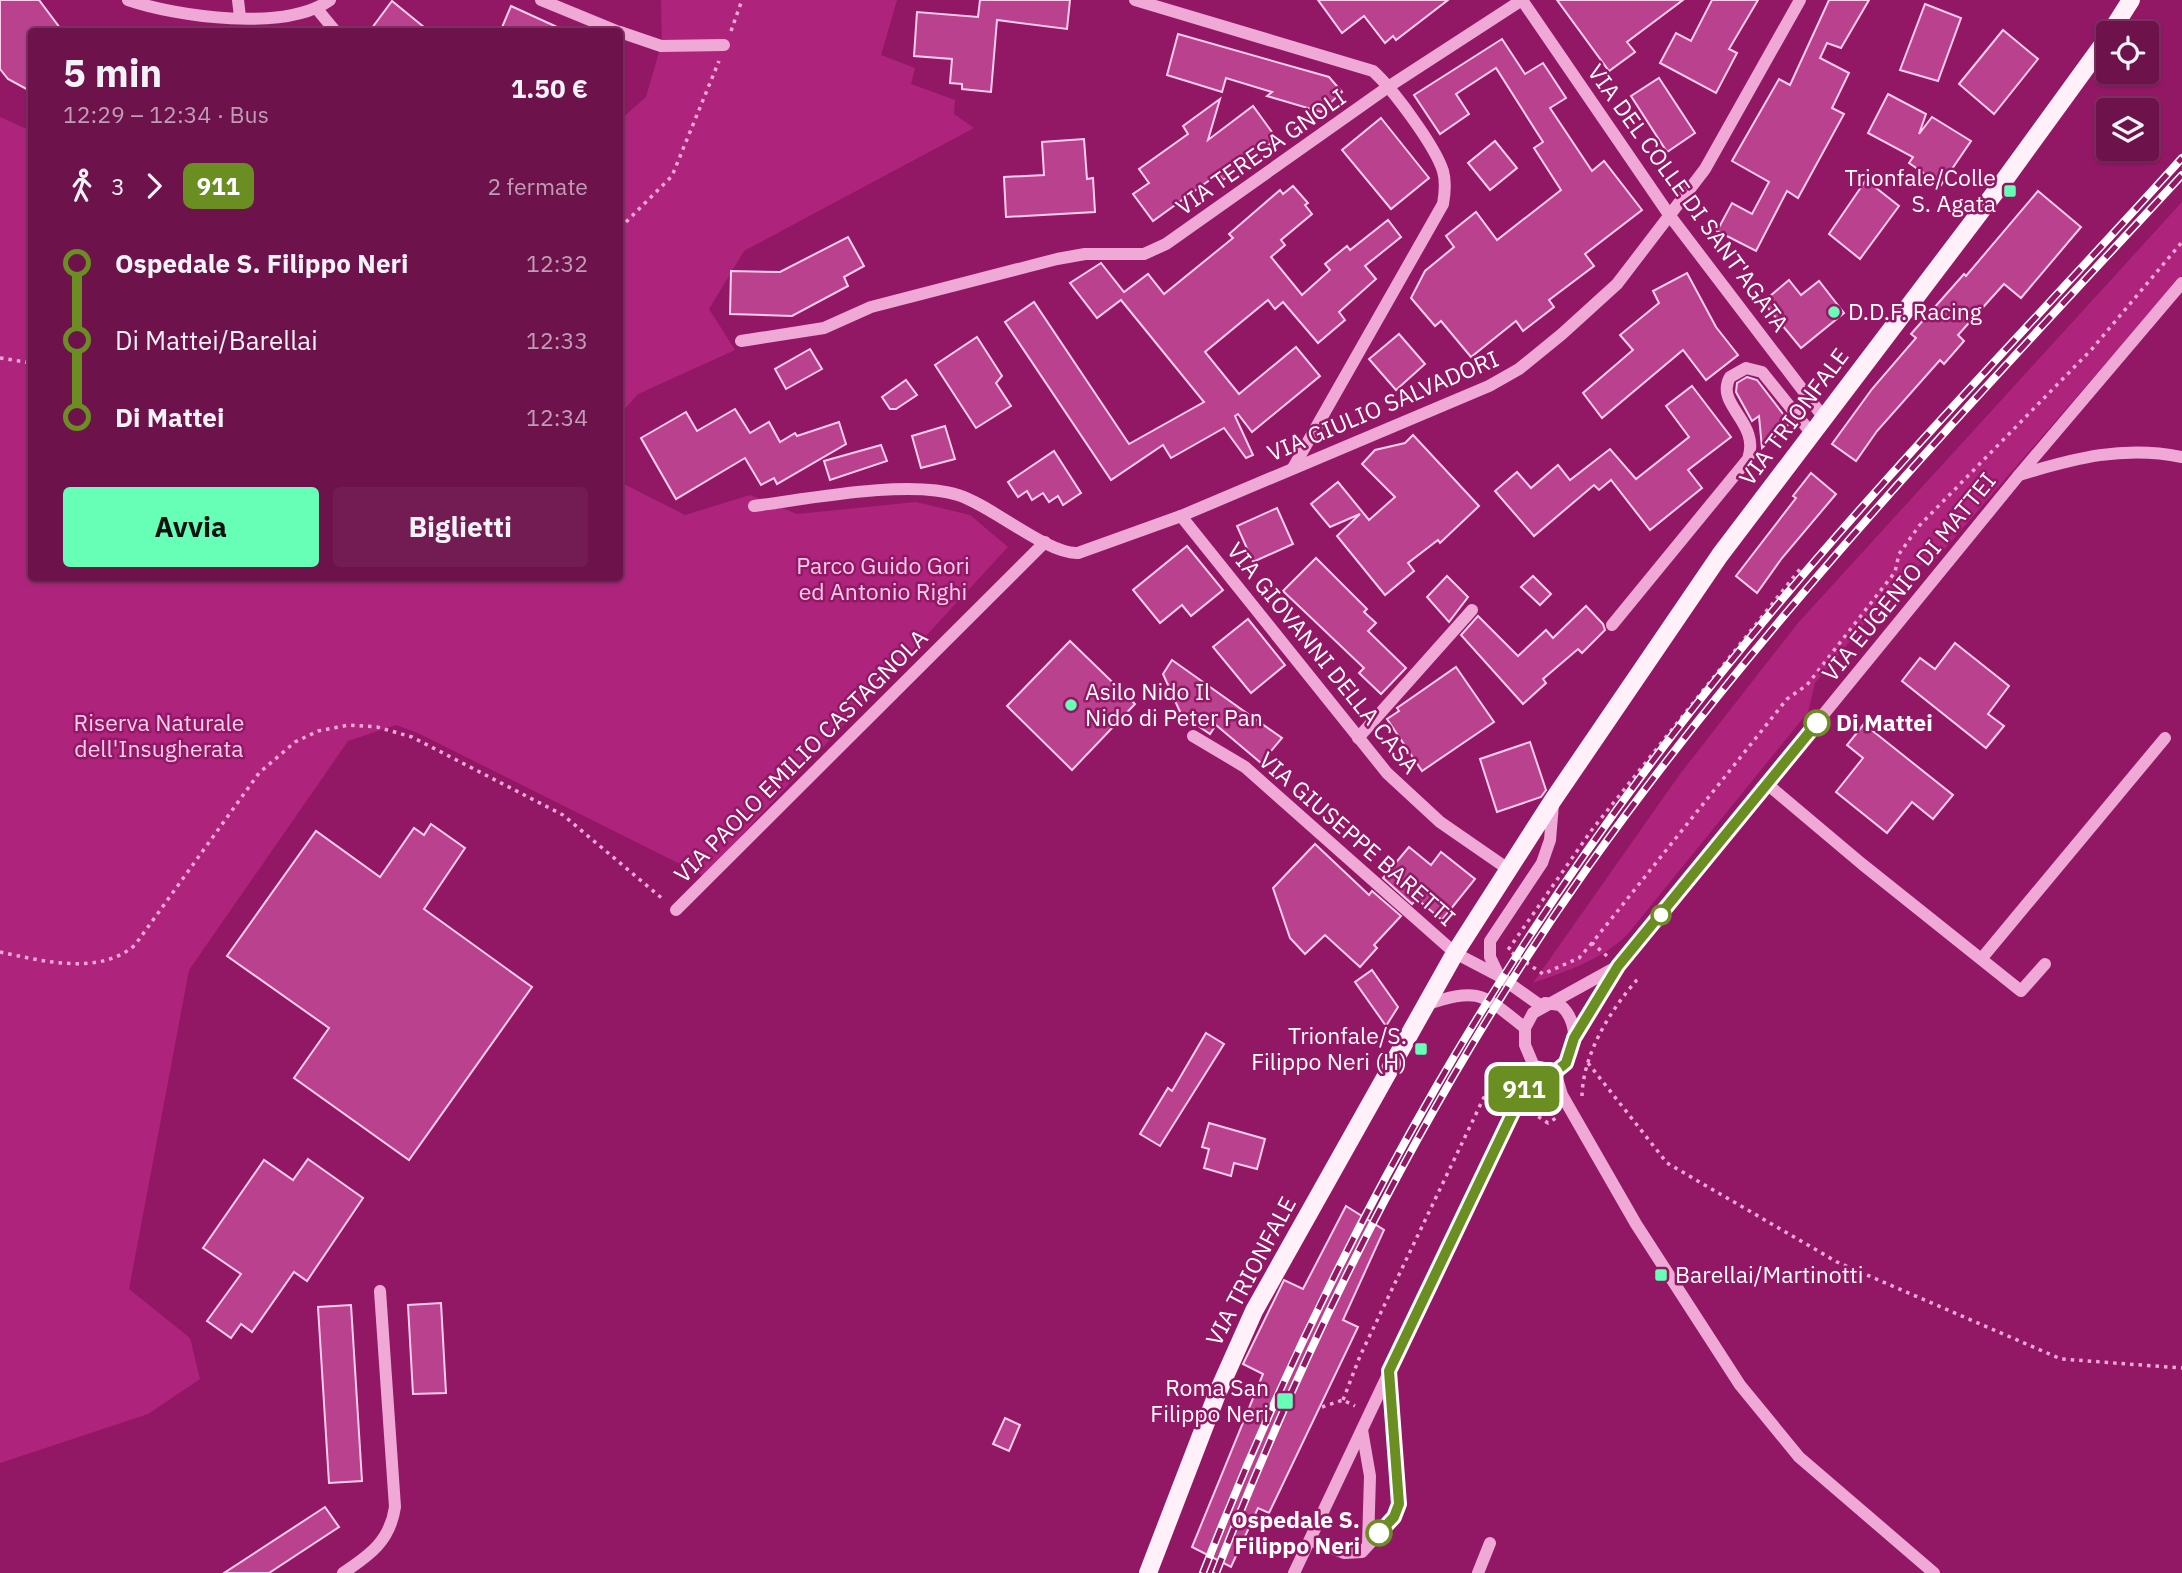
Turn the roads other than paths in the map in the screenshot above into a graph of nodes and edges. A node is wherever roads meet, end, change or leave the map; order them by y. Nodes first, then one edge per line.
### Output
1 (128, 0) edge
2 (238, 0) edge
3 (330, 0) edge
4 (541, 0) edge
5 (1135, 0) edge
6 (1175, 0) edge
7 (1522, 0) edge
8 (1800, 0) edge
9 (2131, 0) edge
10 (317, 9) junction
11 (1163, 9) junction
12 (240, 17) junction
13 (2118, 21) edge
14 (333, 28) edge
15 (609, 28) edge
16 (623, 33) edge
17 (724, 45) road end
18 (2096, 53) edge
19 (1388, 87) junction
20 (1670, 216) junction
21 (2182, 283) edge
22 (741, 341) dead end
23 (1824, 418) junction
24 (1812, 434) junction
25 (2182, 457) edge
26 (1293, 468) junction
27 (2019, 475) junction
28 (754, 506) dead end
29 (1181, 516) junction
30 (1045, 542) junction
31 (1472, 610) dead end
32 (1612, 625) dead end
33 (1194, 736) dead end
34 (1358, 738) junction
35 (2165, 738) dead end
36 (1768, 784) junction
37 (1553, 800) junction
38 (1508, 869) junction
39 (676, 910) road end
40 (1455, 953) junction
41 (1982, 958) junction
42 (2045, 964) dead end
43 (1618, 966) junction
44 (1499, 976) junction
45 (1543, 1004) junction
46 (1425, 1005) junction
47 (1525, 1028) junction
48 (1573, 1042) junction
49 (1538, 1069) junction
50 (1555, 1072) junction
51 (380, 1291) dead end
52 (1389, 1371) junction
53 (1362, 1429) junction
54 (1310, 1540) junction
55 (1368, 1544) junction
56 (1490, 1544) dead end
57 (343, 1573) edge
58 (1148, 1573) edge
59 (1294, 1573) edge
60 (1478, 1573) edge
61 (1934, 1573) edge

1 - 12 street
2 - 12 street
3 - 10 street
4 - 15 street
5 - 11 street
6 - 11 street
7 - 19 street, VIA TERESA GNOLI
7 - 20 street, VIA DEL COLLE DI SANT'AGATA
8 - 20 street, VIA GIULIO SALVADORI
9 - 13 main road, VIA TRIONFALE
10 - 12 street
10 - 14 street
11 - 19 street
16 - 17 street
18 - 23 main road, VIA TRIONFALE
19 - 22 street, VIA TERESA GNOLI
19 - 26 street
20 - 23 street, VIA DEL COLLE DI SANT'AGATA
20 - 26 street, VIA GIULIO SALVADORI
21 - 27 street, VIA EUGENIO DI MATTEI
23 - 24 main road, VIA TRIONFALE
24 - 32 street
24 - 37 main road, VIA TRIONFALE
25 - 27 street
26 - 29 street, VIA GIULIO SALVADORI
27 - 36 street, VIA EUGENIO DI MATTEI
28 - 30 street
29 - 30 street
29 - 34 street, VIA GIOVANNI DELLA CASA
30 - 39 street, VIA PAOLO EMILIO CASTAGNOLA
31 - 34 street
33 - 40 street, VIA GIUSEPPE BARETTI
34 - 38 street, VIA GIOVANNI DELLA CASA
35 - 41 street
36 - 41 street
36 - 43 street, VIA EUGENIO DI MATTEI
37 - 38 main road, VIA TRIONFALE
37 - 44 street, VIA TRIONFALE
38 - 40 main road, VIA TRIONFALE
40 - 44 street
40 - 46 main road, VIA TRIONFALE
41 - 42 street
43 - 45 street, VIA EUGENIO DI MATTEI
43 - 48 street, VIA EUGENIO DI MATTEI
44 - 45 street
45 - 47 street
45 - 48 street
46 - 47 street
46 - 58 main road, VIA TRIONFALE
47 - 49 street
48 - 50 street
49 - 50 street
49 - 52 street
50 - 61 street
51 - 57 street
52 - 53 street
52 - 55 street
53 - 54 street
53 - 55 street
54 - 55 street
54 - 59 street
56 - 60 street

